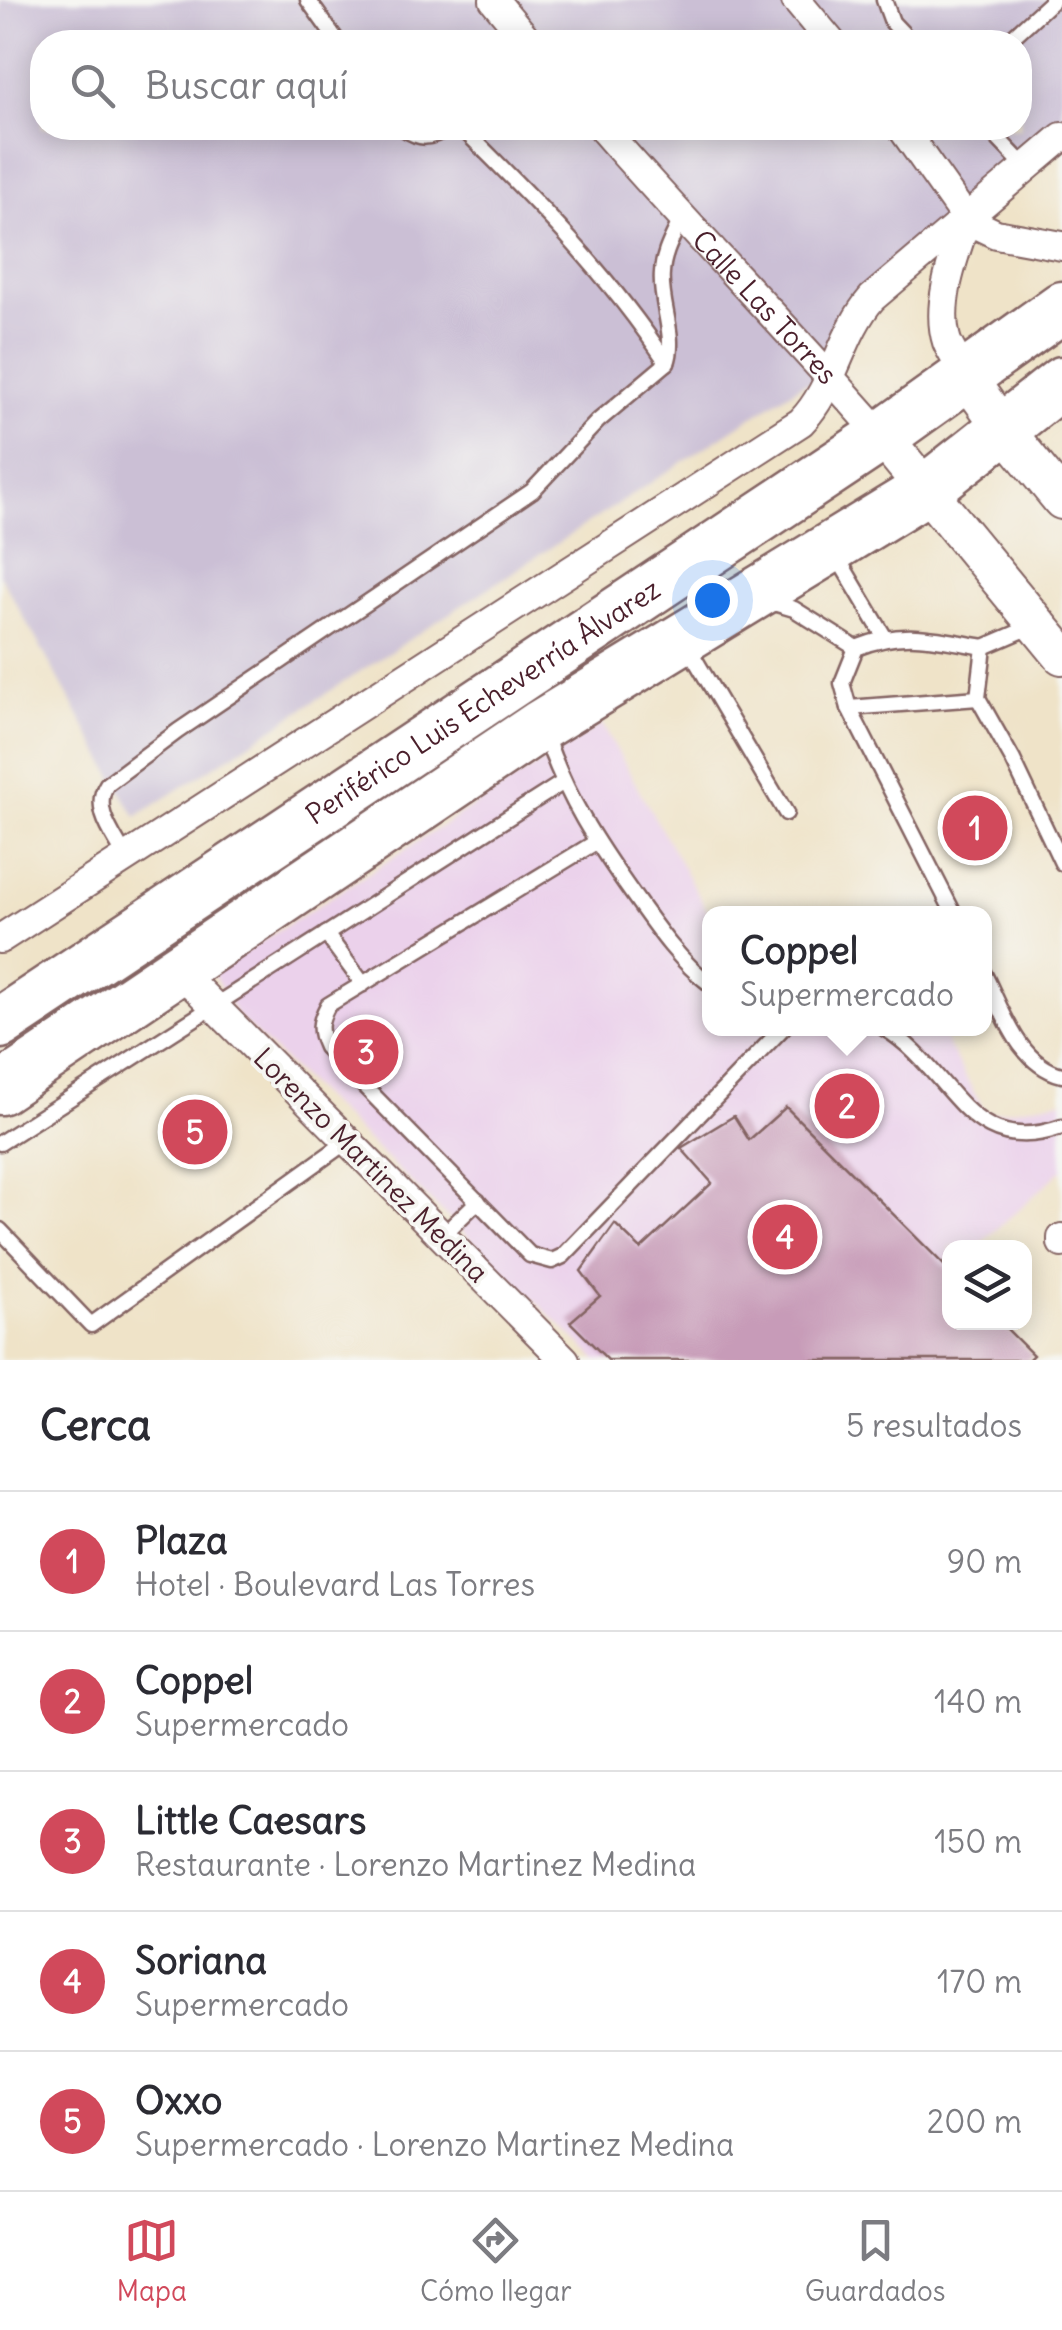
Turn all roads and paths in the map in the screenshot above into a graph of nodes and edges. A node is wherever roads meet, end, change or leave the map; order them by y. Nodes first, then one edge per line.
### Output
1 (308, 0) edge
2 (494, 0) edge
3 (796, 0) edge
4 (884, 0) edge
5 (1053, 0) edge
6 (329, 30) edge
7 (520, 30) edge
8 (821, 30) edge
9 (899, 30) edge
10 (1021, 30) edge
11 (1062, 138) edge
12 (474, 140) edge
13 (612, 140) edge
14 (915, 140) edge
15 (999, 140) edge
16 (1026, 168) junction
17 (681, 219) junction
18 (967, 220) junction
19 (1062, 246) edge
20 (1062, 307) edge
21 (667, 363) junction
22 (831, 376) junction
23 (967, 378) junction
24 (1062, 382) edge
25 (882, 436) junction
26 (1006, 438) junction
27 (928, 488) junction
28 (1062, 500) edge
29 (842, 542) junction
30 (973, 546) junction
31 (752, 596) junction
32 (1049, 615) edge
33 (884, 636) junction
34 (683, 639) junction
35 (984, 647) junction
36 (856, 648) junction
37 (1062, 655) edge
38 (978, 698) junction
39 (849, 708) junction
40 (541, 726) junction
41 (562, 783) junction
42 (786, 812) dead end
43 (596, 842) junction
44 (126, 858) junction
45 (1062, 863) edge
46 (950, 906) edge
47 (326, 934) junction
48 (0, 940) edge
49 (178, 970) junction
50 (702, 976) edge
51 (363, 984) junction
52 (992, 989) edge
53 (214, 1006) junction
54 (3, 1014) edge
55 (775, 1036) edge
56 (894, 1036) edge
57 (1062, 1075) edge
58 (17, 1078) edge
59 (1062, 1127) edge
60 (0, 1142) edge
61 (346, 1142) junction
62 (478, 1202) junction
63 (0, 1230) edge
64 (442, 1236) junction
65 (565, 1360) edge

1 - 6 lane
2 - 7 street
3 - 8 street
4 - 9 lane
5 - 10 lane
11 - 16 street
12 - 21 lane
13 - 17 street, Calle Las Torres
14 - 18 street
15 - 16 lane
16 - 18 street
17 - 21 lane
17 - 22 street, Calle Las Torres
18 - 19 street
18 - 22 street
18 - 23 street
20 - 23 highway, Periférico Luis Echeverría Álvarez
21 - 44 lane
22 - 25 street, Calle Las Torres
22 - 44 street
23 - 25 highway, Periférico Luis Echeverría Álvarez
23 - 26 main road
24 - 26 highway, Periférico Luis Echeverría Álvarez
25 - 26 highway
25 - 27 main road, Calle Las Torres
25 - 54 highway, Periférico Luis Echeverría Álvarez
26 - 27 highway, Periférico Luis Echeverría Álvarez
26 - 28 main road
27 - 29 highway, Periférico Luis Echeverría Álvarez
27 - 30 main road, Calle Las Torres
29 - 30 main road
29 - 31 highway, Periférico Luis Echeverría Álvarez
29 - 33 lane
30 - 32 main road, Calle Las Torres
31 - 34 highway, Periférico Luis Echeverría Álvarez
31 - 36 lane
32 - 35 lane
32 - 37 main road, Calle Las Torres
33 - 35 lane
33 - 36 lane
34 - 40 highway, Periférico Luis Echeverría Álvarez
34 - 42 lane
35 - 38 lane
36 - 39 lane
38 - 39 lane
38 - 45 lane
39 - 46 lane
40 - 41 lane
40 - 49 highway, Periférico Luis Echeverría Álvarez
41 - 43 lane
41 - 47 lane
43 - 50 lane
43 - 51 lane
44 - 48 street
47 - 51 lane
47 - 53 lane
49 - 53 street, Lorenzo Martinez Medina
49 - 58 highway, Periférico Luis Echeverría Álvarez
51 - 62 lane
52 - 57 lane
53 - 60 lane
53 - 61 street, Lorenzo Martinez Medina
54 - 58 main road
55 - 62 lane
56 - 59 lane
61 - 63 lane
61 - 64 street, Lorenzo Martinez Medina
62 - 64 lane
64 - 65 street, Lorenzo Martinez Medina

